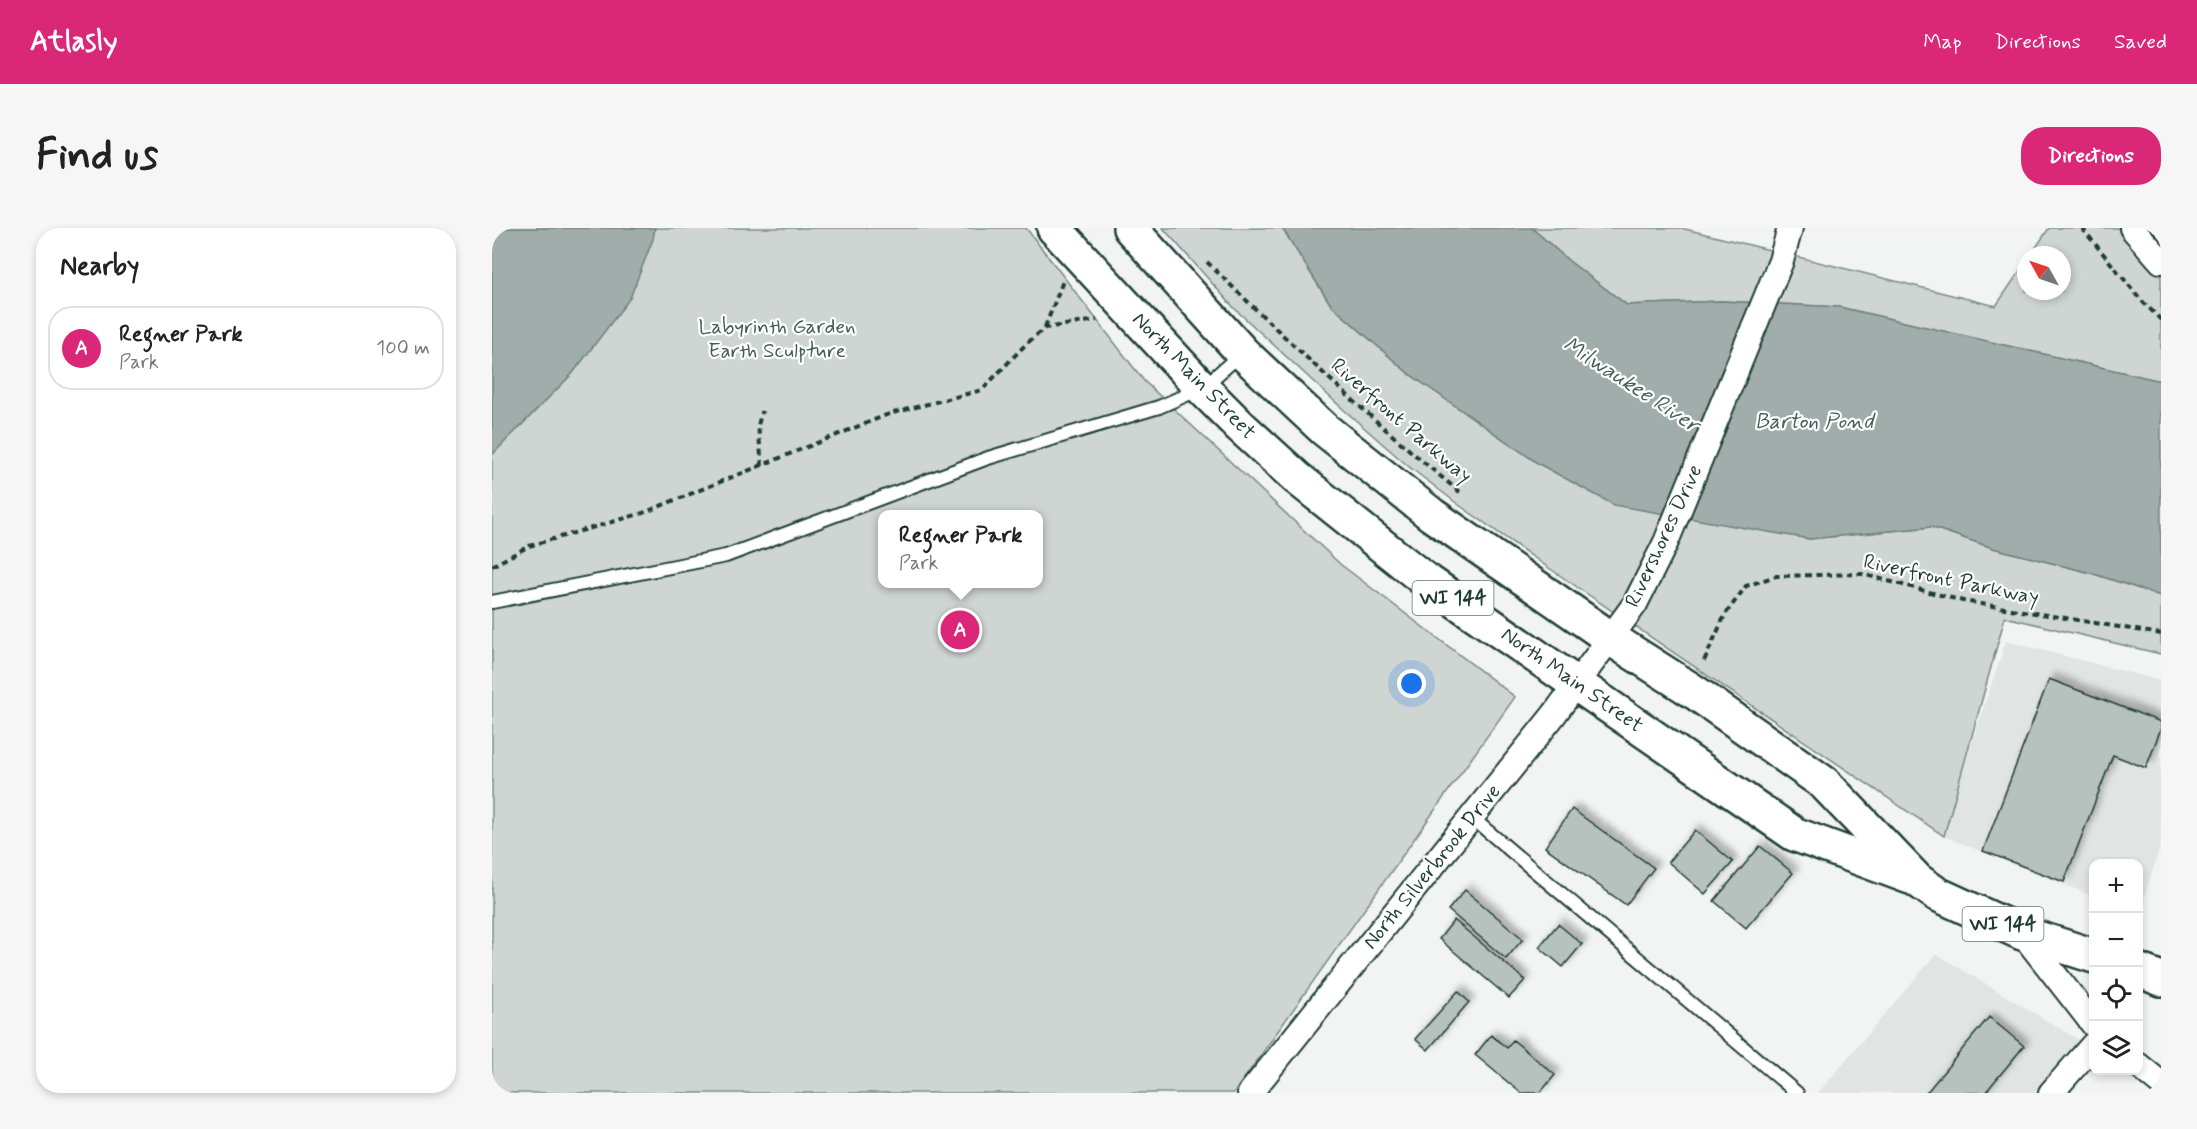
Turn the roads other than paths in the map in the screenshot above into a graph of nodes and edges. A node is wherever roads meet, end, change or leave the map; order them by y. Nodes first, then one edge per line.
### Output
1 (1130, 228) edge
2 (1790, 228) edge
3 (2132, 228) edge
4 (1064, 239) edge
5 (2161, 261) edge
6 (1243, 352) junction
7 (1202, 388) junction
8 (492, 602) edge
9 (1610, 638) junction
10 (1577, 683) junction
11 (1472, 817) junction
12 (1917, 880) junction
13 (2022, 933) junction
14 (2089, 954) edge
15 (2143, 972) edge
16 (2161, 979) edge
17 (2091, 1021) edge
18 (2089, 1050) edge
19 (2143, 1068) edge
20 (2161, 1084) edge
21 (1250, 1093) edge
22 (1797, 1093) edge
23 (2050, 1093) edge

1 - 6 main road, North Main Street / WI 144
2 - 9 street, Rivershores Drive
3 - 5 street
4 - 7 main road, North Main Street / WI 144
6 - 7 lane
6 - 9 main road, North Main Street / WI 144
7 - 8 lane
7 - 10 main road, North Main Street / WI 144
9 - 10 street, North Silverbrook Drive
9 - 12 main road, North Main Street / WI 144
10 - 11 street, North Silverbrook Drive
10 - 12 main road, North Main Street / WI 144
11 - 21 street, North Silverbrook Drive
11 - 22 lane
12 - 13 main road, North Main Street / WI 144
13 - 14 main road, North Main Street / WI 144
13 - 17 street
15 - 16 main road
18 - 23 street
19 - 20 street

